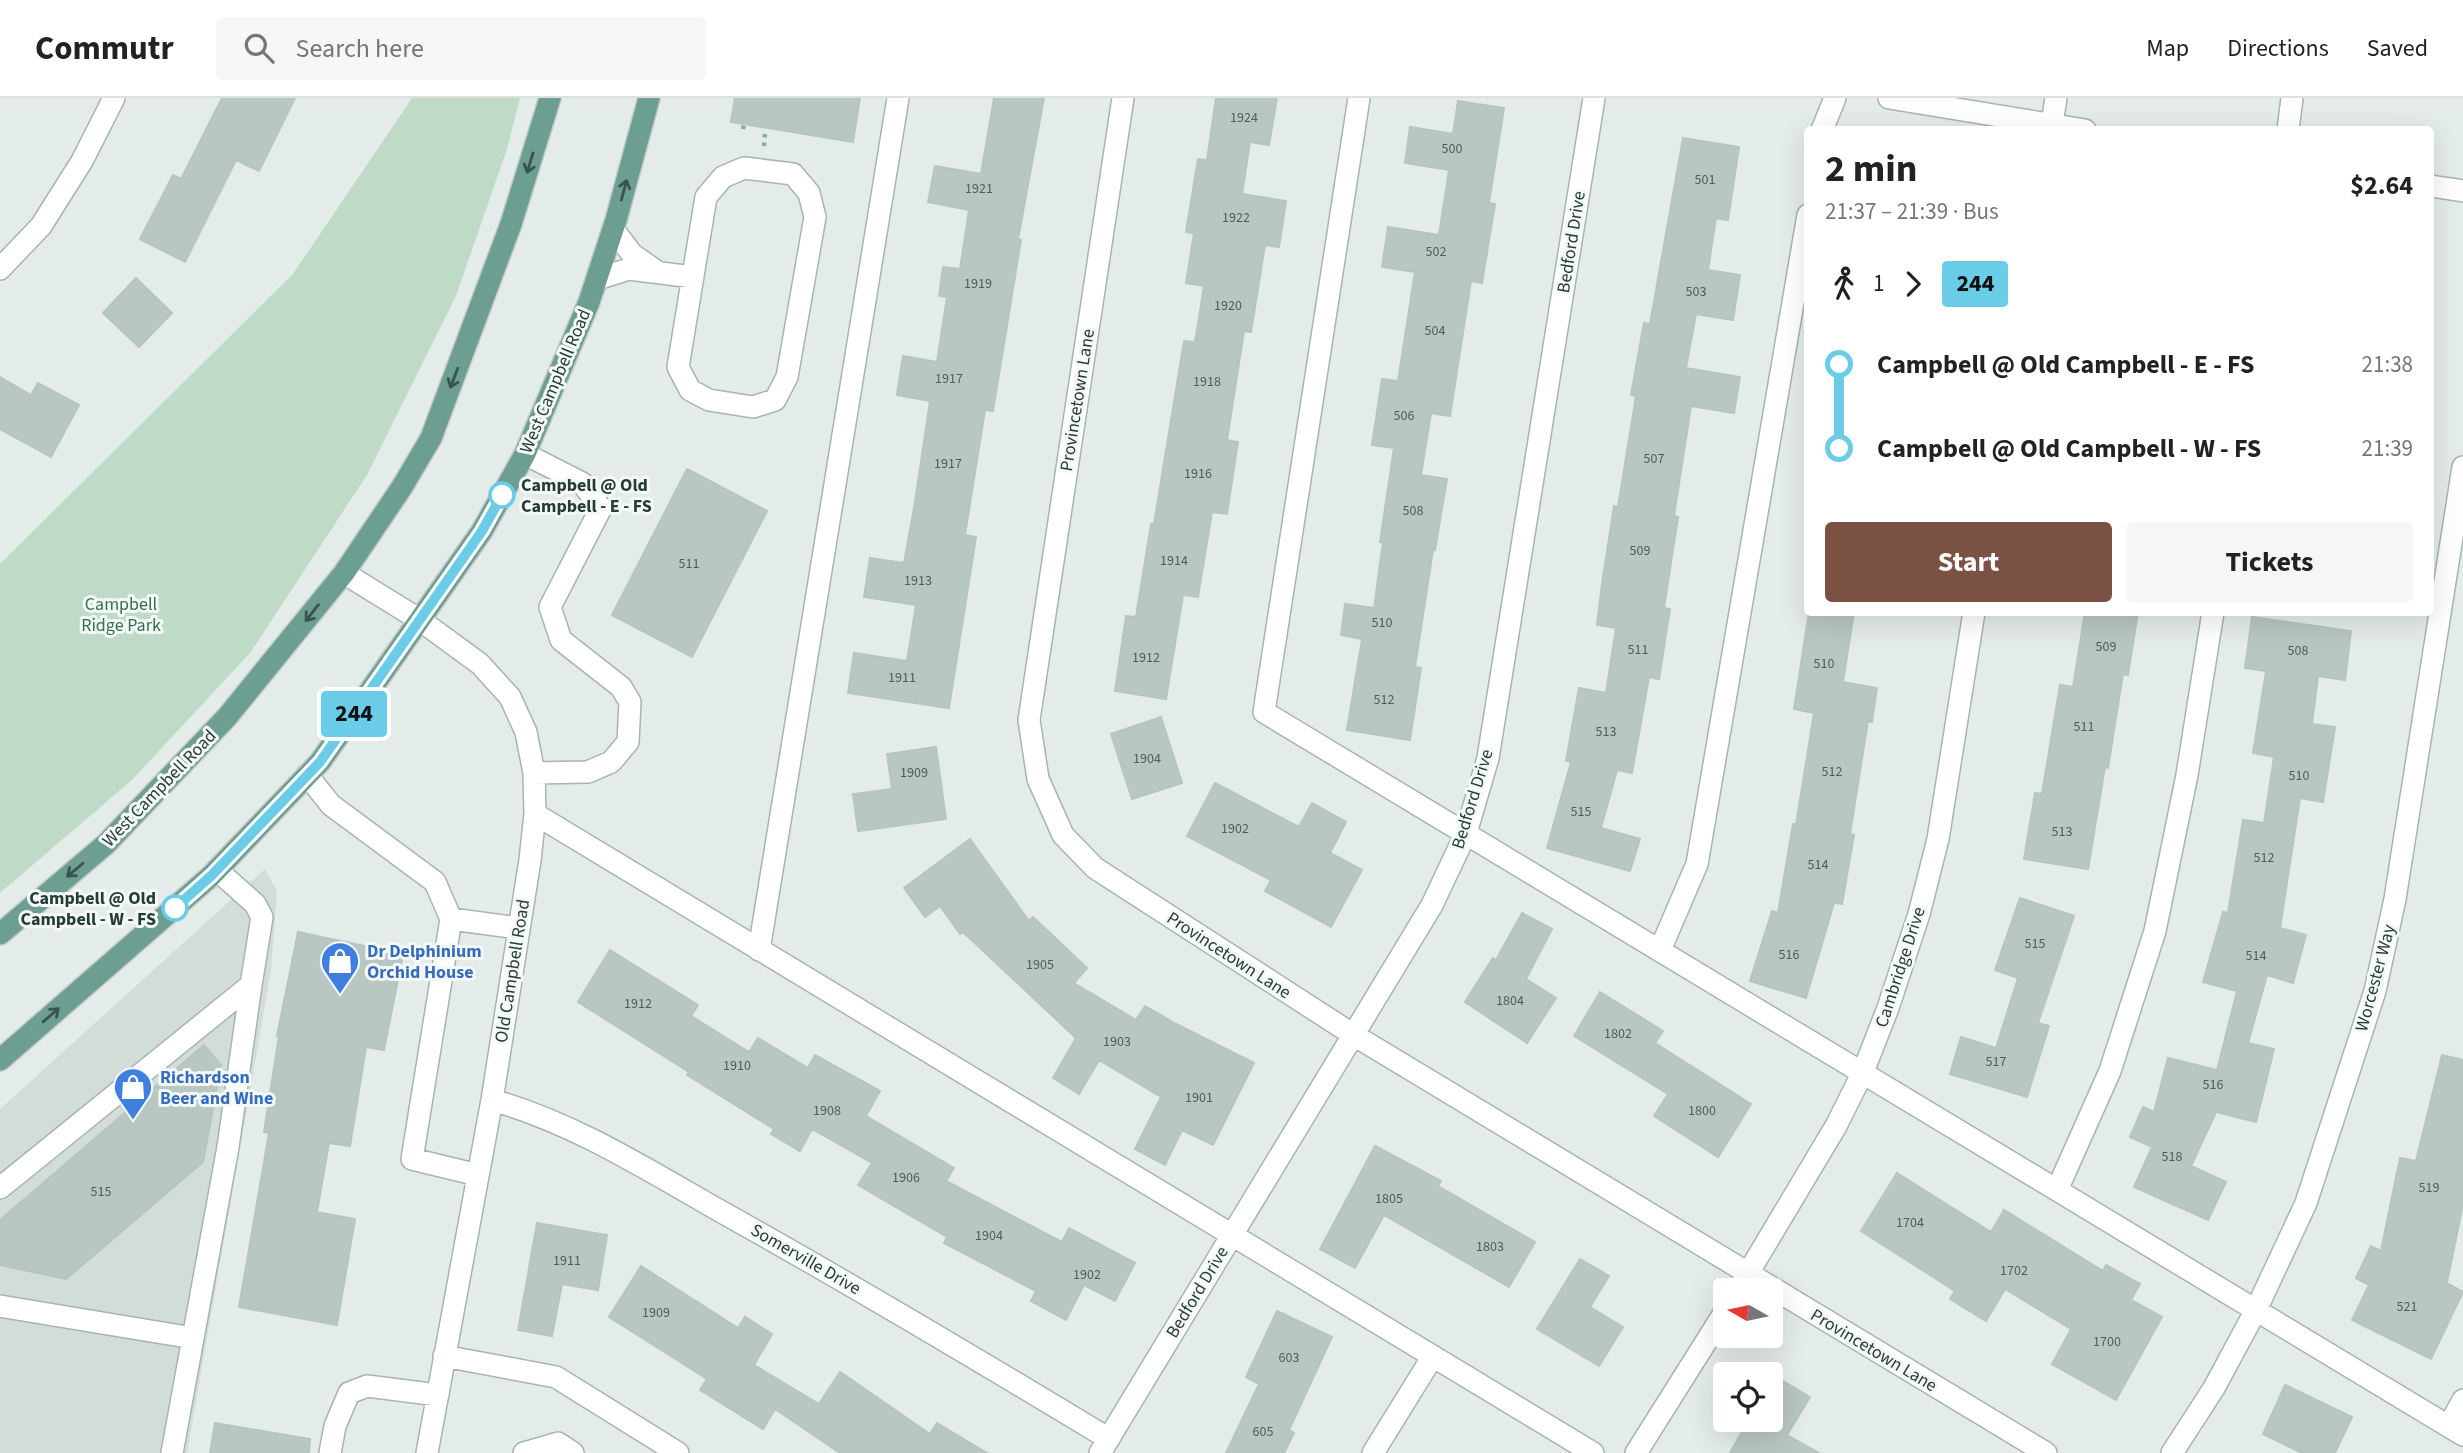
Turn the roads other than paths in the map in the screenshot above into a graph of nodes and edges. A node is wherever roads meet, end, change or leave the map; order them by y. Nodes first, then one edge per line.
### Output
1 (114, 98) edge
2 (550, 98) edge
3 (649, 98) edge
4 (898, 98) edge
5 (1123, 98) edge
6 (1359, 98) edge
7 (1594, 98) edge
8 (1835, 98) edge
9 (1889, 98) edge
10 (2056, 98) edge
11 (2292, 98) edge
12 (1824, 126) edge
13 (2045, 126) edge
14 (2051, 126) edge
15 (2288, 126) edge
16 (2434, 186) edge
17 (2463, 191) edge
18 (613, 229) junction
19 (1804, 238) edge
20 (0, 269) edge
21 (656, 271) junction
22 (693, 277) junction
23 (597, 279) junction
24 (524, 454) junction
25 (2463, 467) edge
26 (344, 573) junction
27 (1973, 616) edge
28 (2212, 616) edge
29 (420, 620) junction
30 (534, 773) junction
31 (307, 775) junction
32 (535, 814) junction
33 (1466, 833) junction
34 (217, 870) junction
35 (452, 919) junction
36 (519, 928) junction
37 (0, 934) edge
38 (760, 950) junction
39 (1660, 950) junction
40 (251, 985) junction
41 (1352, 1034) junction
42 (0, 1060) edge
43 (1863, 1072) junction
44 (492, 1100) junction
45 (478, 1175) junction
46 (0, 1188) edge
47 (2057, 1190) junction
48 (1231, 1235) junction
49 (1737, 1278) edge
50 (1745, 1278) edge
51 (1783, 1305) edge
52 (0, 1306) edge
53 (2256, 1310) junction
54 (1713, 1331) edge
55 (193, 1338) junction
56 (444, 1356) junction
57 (1433, 1356) junction
58 (438, 1395) junction
59 (2463, 1400) edge
60 (2456, 1431) edge
61 (1104, 1446) edge
62 (172, 1453) edge
63 (330, 1453) edge
64 (427, 1453) edge
65 (524, 1453) edge
66 (573, 1453) edge
67 (678, 1453) edge
68 (1373, 1453) edge
69 (1593, 1453) edge
70 (1636, 1453) edge
71 (2046, 1453) edge
72 (2172, 1453) edge

1 - 20 street
2 -> 26 main road, West Campbell Road
18 -> 3 main road, West Campbell Road
4 - 38 street
5 - 41 street, Provincetown Lane
6 - 33 street
7 - 33 street, Bedford Drive
8 - 12 street
9 - 13 street
10 - 14 street
11 - 15 street
16 - 17 street
18 - 21 street
18 - 23 main road, West Campbell Road
19 - 39 street
21 - 22 street
21 - 23 street
22 - 22 street
23 - 24 main road, West Campbell Road
24 - 29 main road, West Campbell Road
24 - 30 street
25 - 53 street, Worcester Way
26 - 29 street, Old Campbell Road
26 -> 37 main road, West Campbell Road
27 - 43 street, Cambridge Drive
28 - 47 street
29 - 30 street, Old Campbell Road
29 - 31 main road, West Campbell Road
30 - 32 street, Old Campbell Road
31 - 34 main road, West Campbell Road
31 - 35 street
32 - 36 street, Old Campbell Road
32 - 38 street
33 - 39 street
33 - 41 street, Bedford Drive
34 - 40 street
42 -> 34 main road, West Campbell Road
35 - 36 street
35 - 45 street
36 - 44 street, Old Campbell Road
38 - 48 street
39 - 43 street
40 - 46 street
40 - 55 street
41 - 48 street, Bedford Drive
41 - 49 street, Provincetown Lane
43 - 47 street
43 - 50 street, Cambridge Drive
44 - 45 street, Old Campbell Road
44 - 61 street, Somerville Drive
45 - 56 street, Old Campbell Road
47 - 53 street
48 - 57 street
48 - 61 street, Bedford Drive
51 - 71 street, Provincetown Lane
52 - 55 street
53 - 60 street
53 - 72 street, Worcester Way
54 - 70 street
55 - 62 street
56 - 58 street, Old Campbell Road
56 - 67 street
57 - 68 street
57 - 69 street
58 - 63 street
58 - 64 street, Old Campbell Road
59 - 60 street
65 - 66 street

